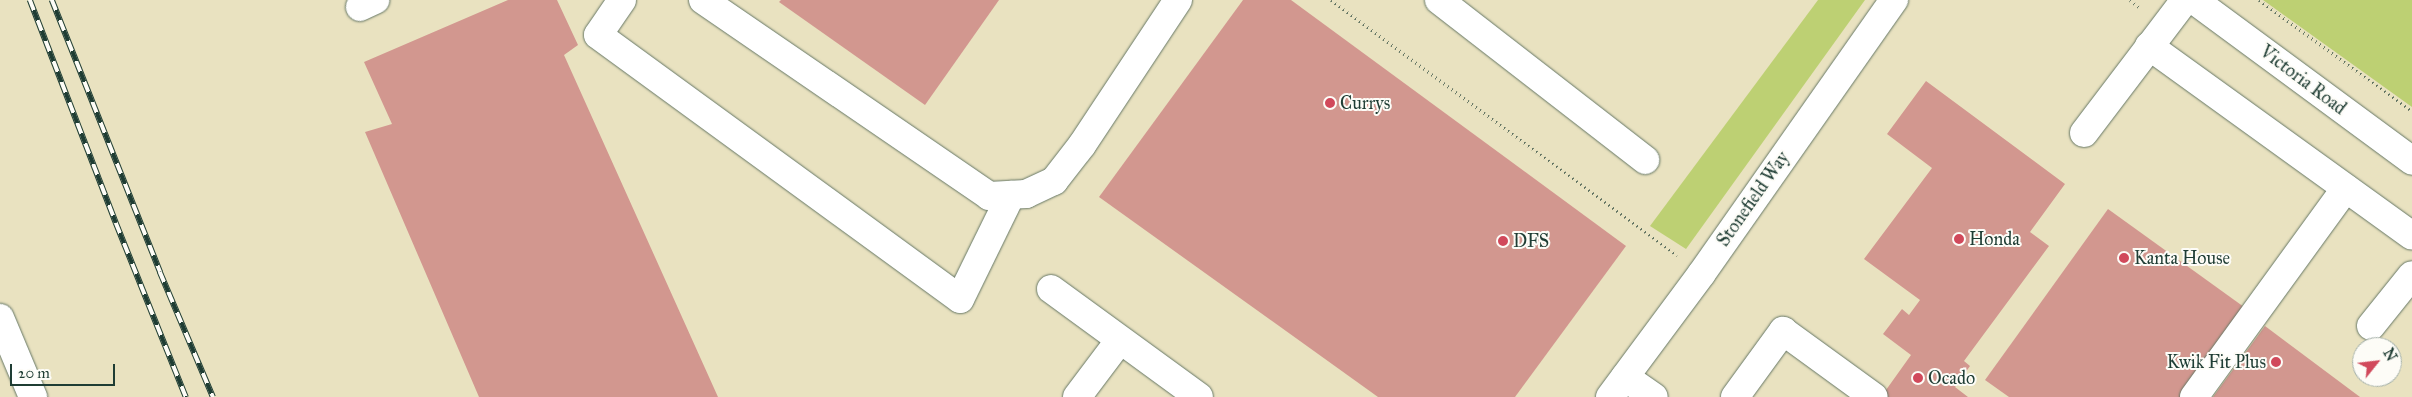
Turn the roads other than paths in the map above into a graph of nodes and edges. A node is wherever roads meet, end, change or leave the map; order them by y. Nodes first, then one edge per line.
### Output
1 (702, 0) edge
2 (1178, 0) edge
3 (1439, 0) edge
4 (1894, 0) edge
5 (2185, 0) edge
6 (2194, 0) edge
7 (618, 2) edge
8 (2149, 46) junction
9 (2084, 133) dead end
10 (1645, 160) dead end
11 (2412, 161) edge
12 (2346, 188) junction
13 (1011, 195) junction
14 (2412, 236) edge
15 (2412, 275) edge
16 (1051, 289) dead end
17 (0, 318) edge
18 (2371, 326) dead end
19 (1120, 340) junction
20 (1618, 387) edge
21 (33, 397) edge
22 (1077, 397) edge
23 (1199, 397) edge
24 (1654, 397) edge
25 (1735, 397) edge
26 (1874, 397) edge
27 (2194, 397) edge

1 - 13 street
2 - 13 street
3 - 10 street
4 - 20 street, Stonefield Way
5 - 8 street
6 - 11 street, Victoria Road
7 - 13 street
8 - 9 street
8 - 12 street
12 - 14 street
12 - 27 street
15 - 18 street
16 - 19 street
17 - 21 street
19 - 22 street
19 - 23 street
20 - 24 street
25 - 26 street

